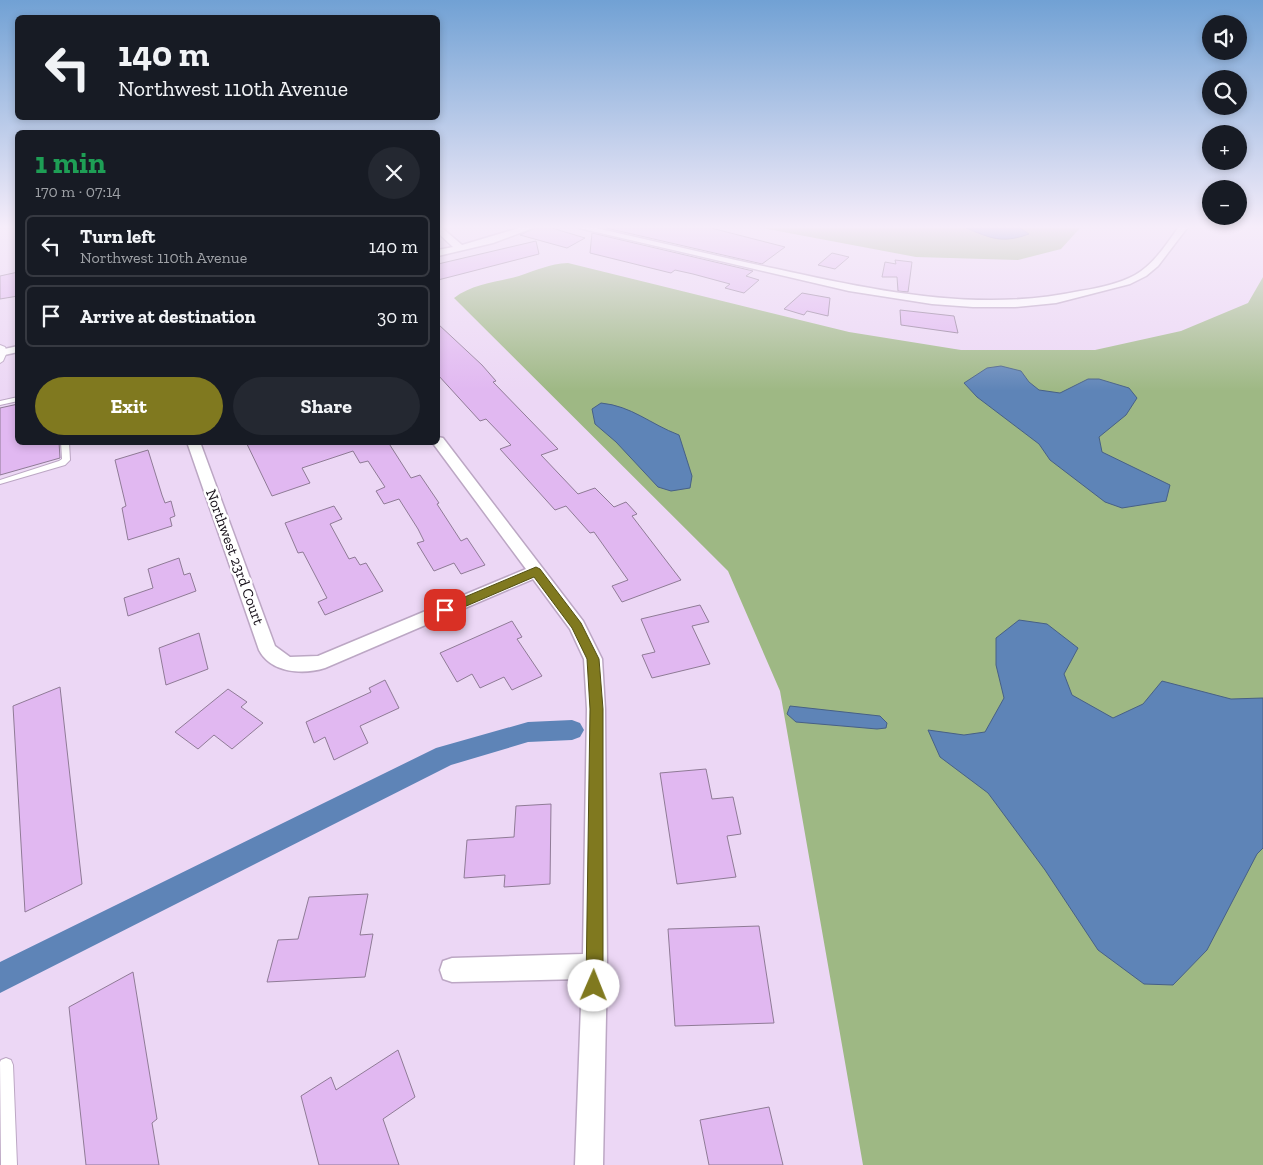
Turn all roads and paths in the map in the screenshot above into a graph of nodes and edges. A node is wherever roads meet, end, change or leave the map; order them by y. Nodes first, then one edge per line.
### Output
1 (825, 282) edge
2 (1125, 282) edge
3 (15, 350) edge
4 (1, 353) edge
5 (15, 400) edge
6 (0, 403) edge
7 (440, 443) edge
8 (65, 445) edge
9 (194, 445) edge
10 (0, 482) edge
11 (536, 571) junction
12 (595, 966) junction
13 (452, 970) dead end
14 (6, 1065) dead end
15 (9, 1165) edge
16 (589, 1165) edge

1 - 2 street
3 - 4 street
5 - 6 lane
7 - 11 street
8 - 10 lane
9 - 11 street, Northwest 23rd Court
11 - 12 street
12 - 13 street
12 - 16 street
14 - 15 lane

